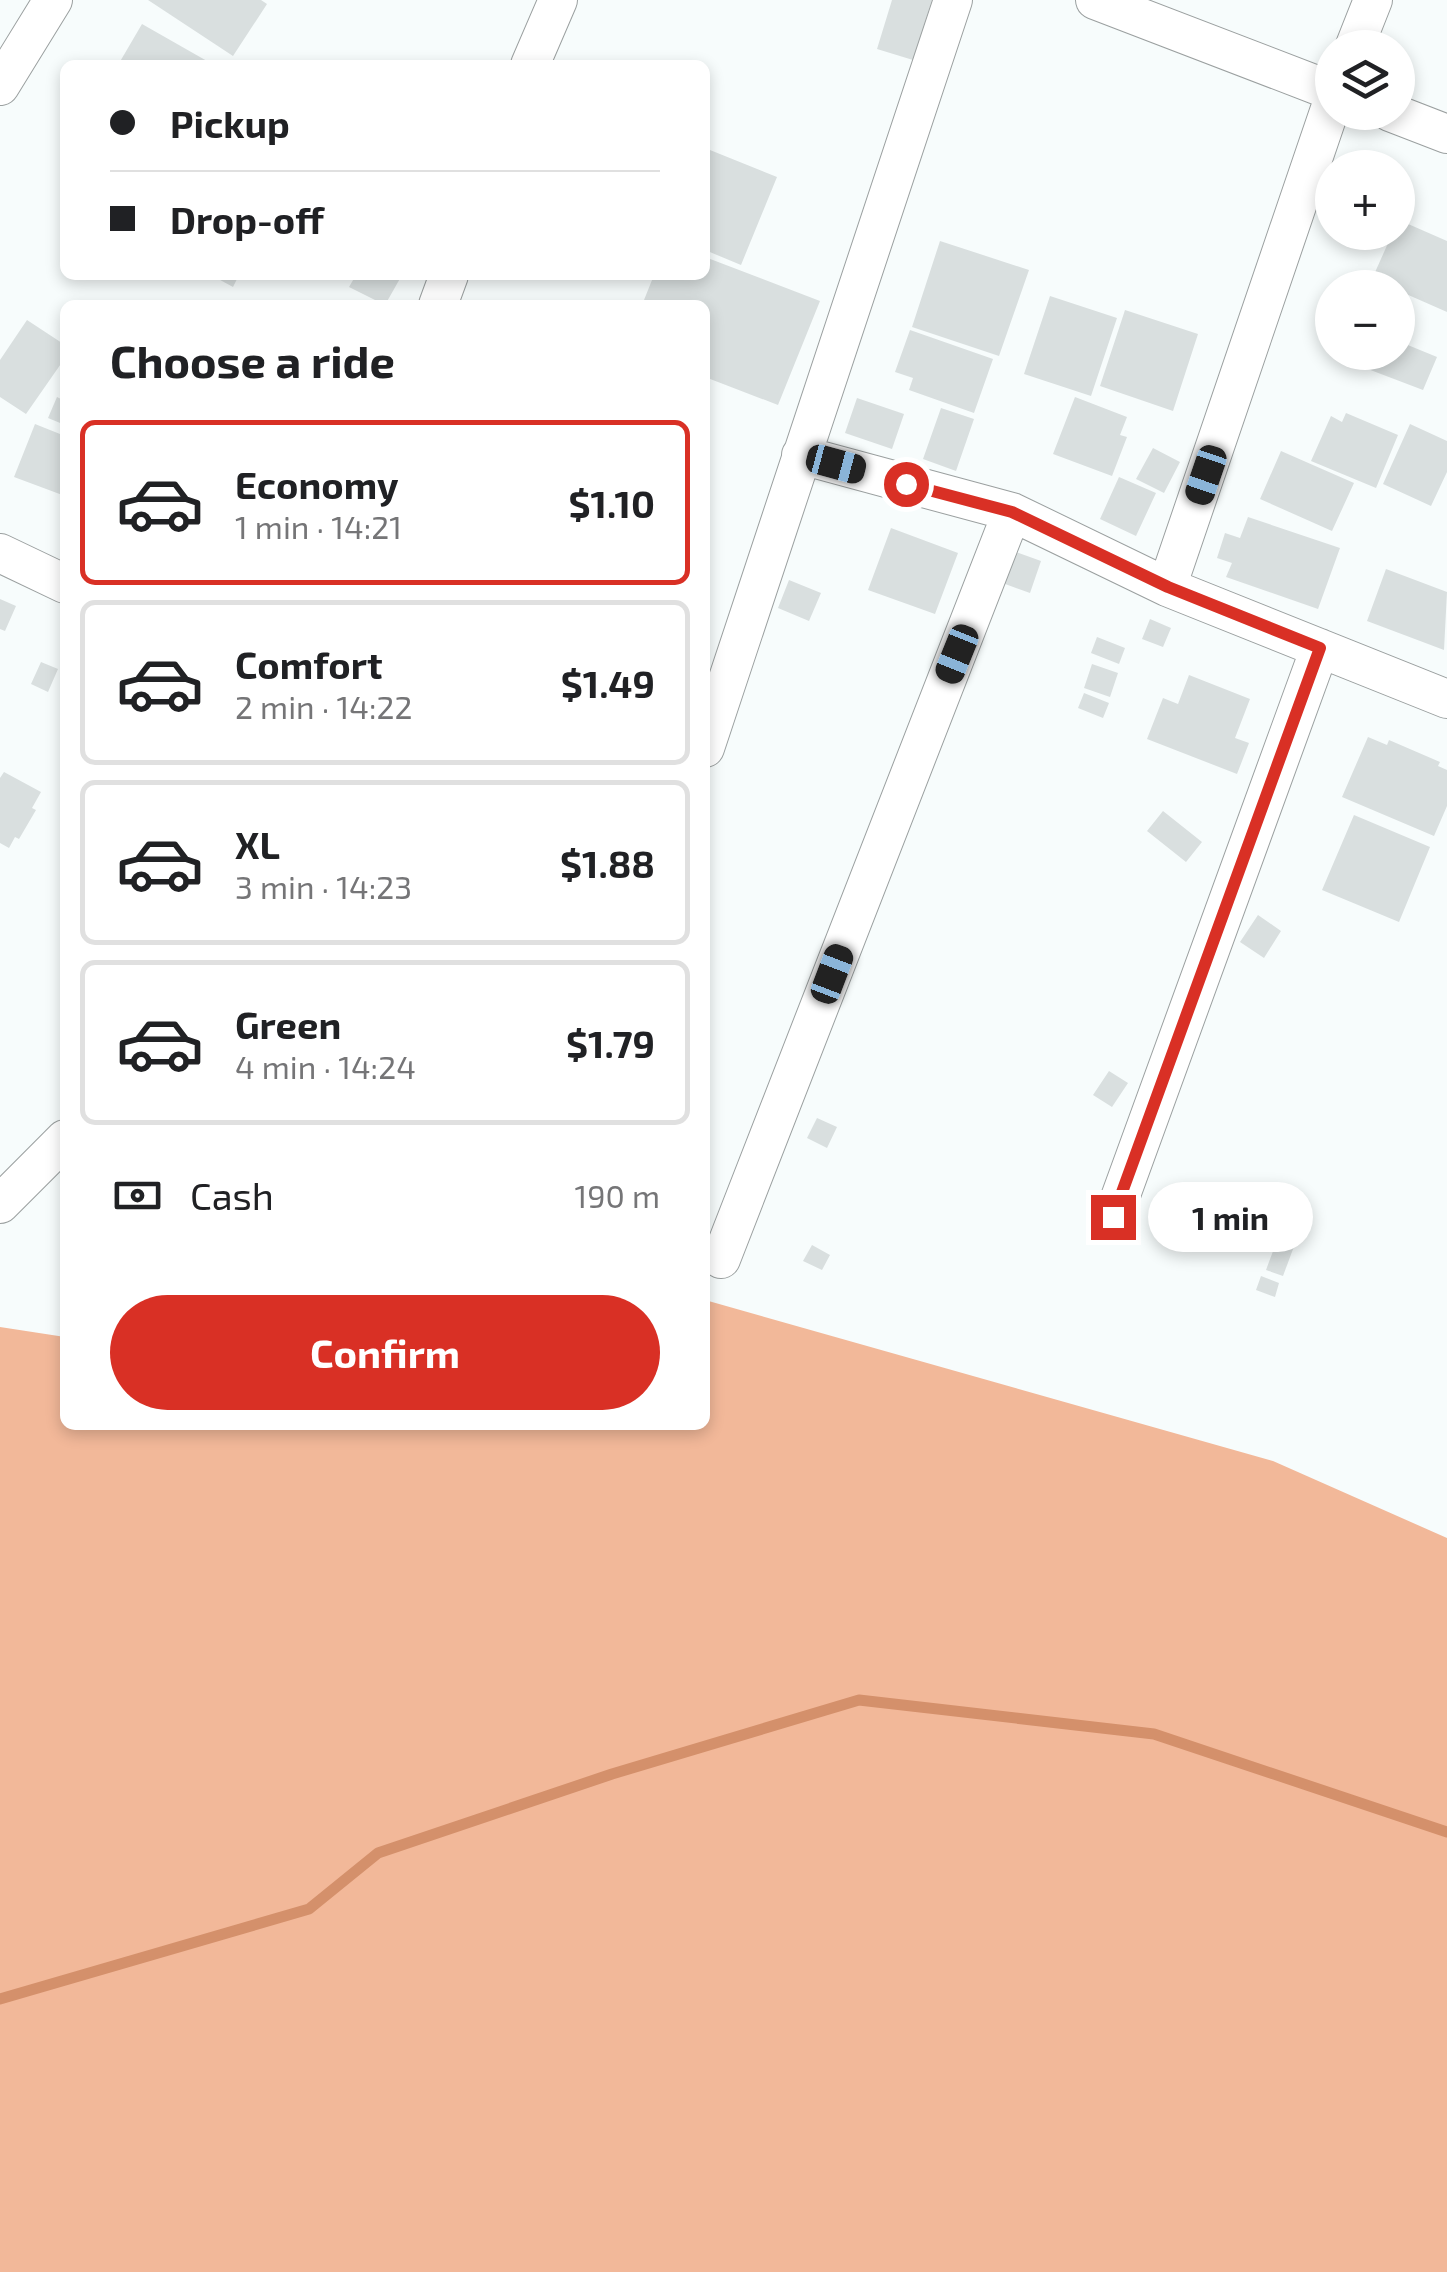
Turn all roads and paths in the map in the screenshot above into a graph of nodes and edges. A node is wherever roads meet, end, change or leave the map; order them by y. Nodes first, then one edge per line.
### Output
1 (54, 0) edge
2 (558, 0) edge
3 (952, 0) edge
4 (1095, 0) edge
5 (1372, 0) edge
6 (1361, 30) edge
7 (532, 60) edge
8 (1315, 84) edge
9 (0, 86) edge
10 (1415, 122) edge
11 (1323, 130) edge
12 (1447, 134) edge
13 (801, 454) junction
14 (1012, 512) junction
15 (0, 553) edge
16 (60, 582) edge
17 (1168, 587) junction
18 (1320, 648) junction
19 (720, 654) edge
20 (1447, 699) edge
21 (710, 717) edge
22 (60, 1145) edge
23 (0, 1204) edge
24 (1113, 1217) dead end
25 (721, 1259) dead end

1 - 9 street
2 - 7 street
3 - 13 street
4 - 8 street
5 - 6 street
10 - 12 street
11 - 17 street
13 - 14 street
13 - 19 street
14 - 17 street
14 - 25 street
15 - 16 street
17 - 18 street
18 - 20 street
18 - 24 street
19 - 21 street
22 - 23 street

